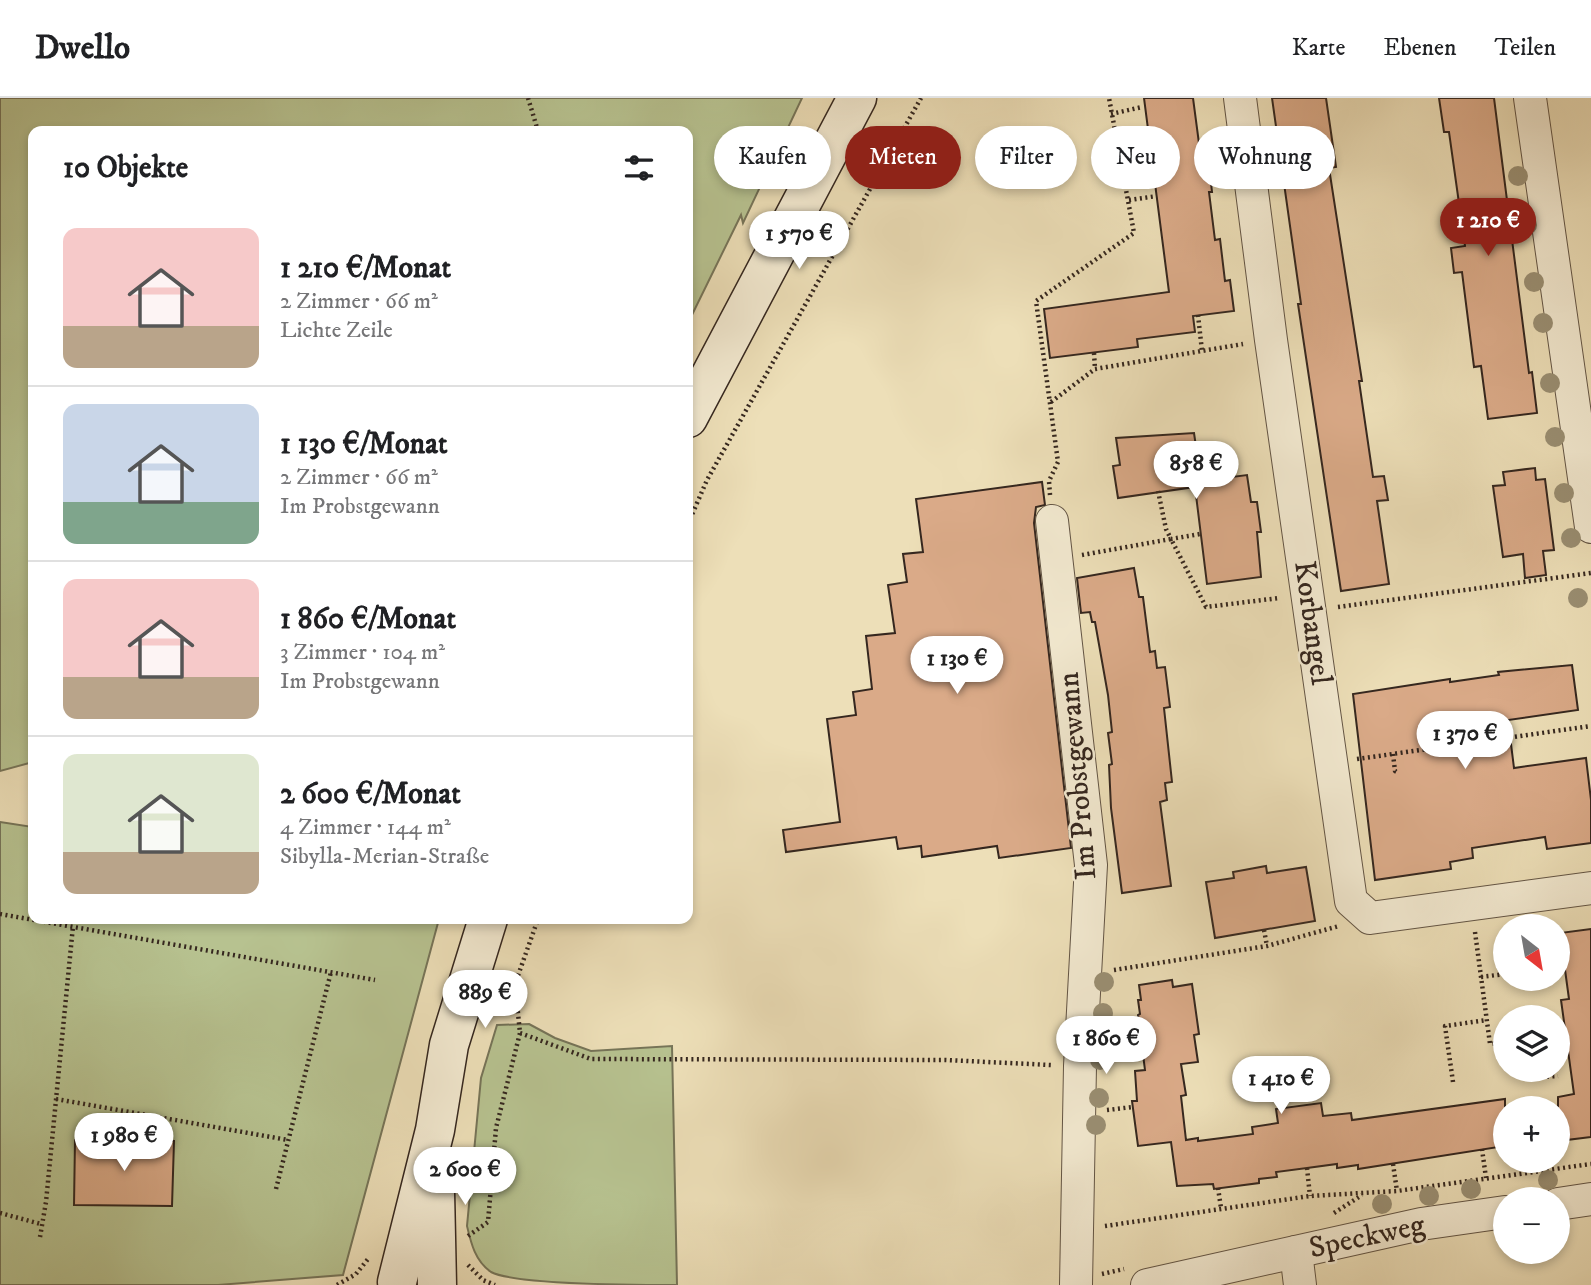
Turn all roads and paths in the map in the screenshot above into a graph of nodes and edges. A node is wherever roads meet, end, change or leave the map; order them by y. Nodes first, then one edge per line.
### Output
1 (528, 98) edge
2 (857, 98) edge
3 (921, 98) edge
4 (1109, 98) edge
5 (1240, 98) edge
6 (1530, 98) edge
7 (1142, 107) dead end
8 (1111, 114) junction
9 (536, 126) edge
10 (1157, 196) dead end
11 (1129, 200) junction
12 (1198, 315) dead end
13 (1271, 340) junction
14 (1202, 351) junction
15 (1094, 353) dead end
16 (1095, 369) junction
17 (1050, 402) junction
18 (693, 409) edge
19 (1158, 491) dead end
20 (693, 512) edge
21 (1052, 520) joint
22 (1591, 527) edge
23 (1200, 534) dead end
24 (1171, 539) junction
25 (1056, 559) junction
26 (1591, 573) edge
27 (1309, 603) junction
28 (1591, 726) edge
29 (1393, 754) junction
30 (1332, 762) junction
31 (1399, 773) dead end
32 (1591, 888) edge
33 (0, 914) edge
34 (1370, 918) junction
35 (28, 919) edge
36 (61, 924) edge
37 (486, 924) edge
38 (536, 924) edge
39 (73, 926) junction
40 (1264, 930) dead end
41 (1475, 935) dead end
42 (1267, 946) junction
43 (331, 972) junction
44 (1085, 975) junction
45 (1493, 976) edge
46 (1481, 977) junction
47 (376, 980) dead end
48 (1487, 1020) junction
49 (520, 1033) junction
50 (1493, 1044) edge
51 (1080, 1066) junction
52 (1453, 1082) dead end
53 (56, 1099) junction
54 (435, 1130) junction
55 (288, 1140) junction
56 (1482, 1149) dead end
57 (1393, 1164) dead end
58 (1591, 1164) edge
59 (1307, 1168) dead end
60 (1486, 1178) junction
61 (1218, 1188) dead end
62 (276, 1189) dead end
63 (1397, 1191) junction
64 (1310, 1196) junction
65 (1591, 1199) edge
66 (1570, 1202) edge
67 (1221, 1209) junction
68 (0, 1213) edge
69 (1493, 1214) edge
70 (41, 1224) junction
71 (1077, 1230) junction
72 (467, 1236) dead end
73 (40, 1237) dead end
74 (1296, 1252) junction
75 (396, 1276) edge
76 (337, 1285) edge
77 (437, 1285) edge
78 (1076, 1285) edge
79 (1147, 1285) edge
80 (1300, 1285) edge

1 - 9 path
2 - 18 main road
3 - 20 path
4 - 8 path
5 - 13 street, Korbangel
6 - 22 street
7 - 8 path
8 - 11 path
10 - 11 path
11 - 17 path
12 - 14 path
13 - 14 path
13 - 27 street, Korbangel
14 - 16 path
15 - 16 path
16 - 17 path
17 - 21 path
19 - 24 path
21 - 25 street, Im Probstgewann
23 - 24 path
24 - 25 path
24 - 27 path
25 - 44 street, Im Probstgewann
26 - 27 path
27 - 30 street, Korbangel
28 - 29 path
29 - 30 path
29 - 31 path
30 - 34 street, Korbangel
32 - 34 street
33 - 35 path
34 - 42 path
36 - 39 path
37 - 54 main road
38 - 49 path
39 - 43 path
39 - 53 path
40 - 42 path
41 - 46 path
42 - 44 path
43 - 47 path
43 - 55 path
44 - 51 street, Im Probstgewann
45 - 46 path
46 - 48 path
48 - 50 path
48 - 52 path
49 - 51 path
49 - 72 path
51 - 71 street, Im Probstgewann
53 - 55 path
53 - 70 path
54 - 75 main road
54 - 77 main road
55 - 62 path
56 - 60 path
57 - 63 path
58 - 60 path
59 - 64 path
60 - 63 path
61 - 67 path
63 - 64 path
64 - 67 path
65 - 66 street
67 - 71 path
68 - 70 path
69 - 74 street, Speckweg
70 - 73 path
71 - 78 street, Im Probstgewann
74 - 79 street, Speckweg
74 - 80 street
75 - 76 path

